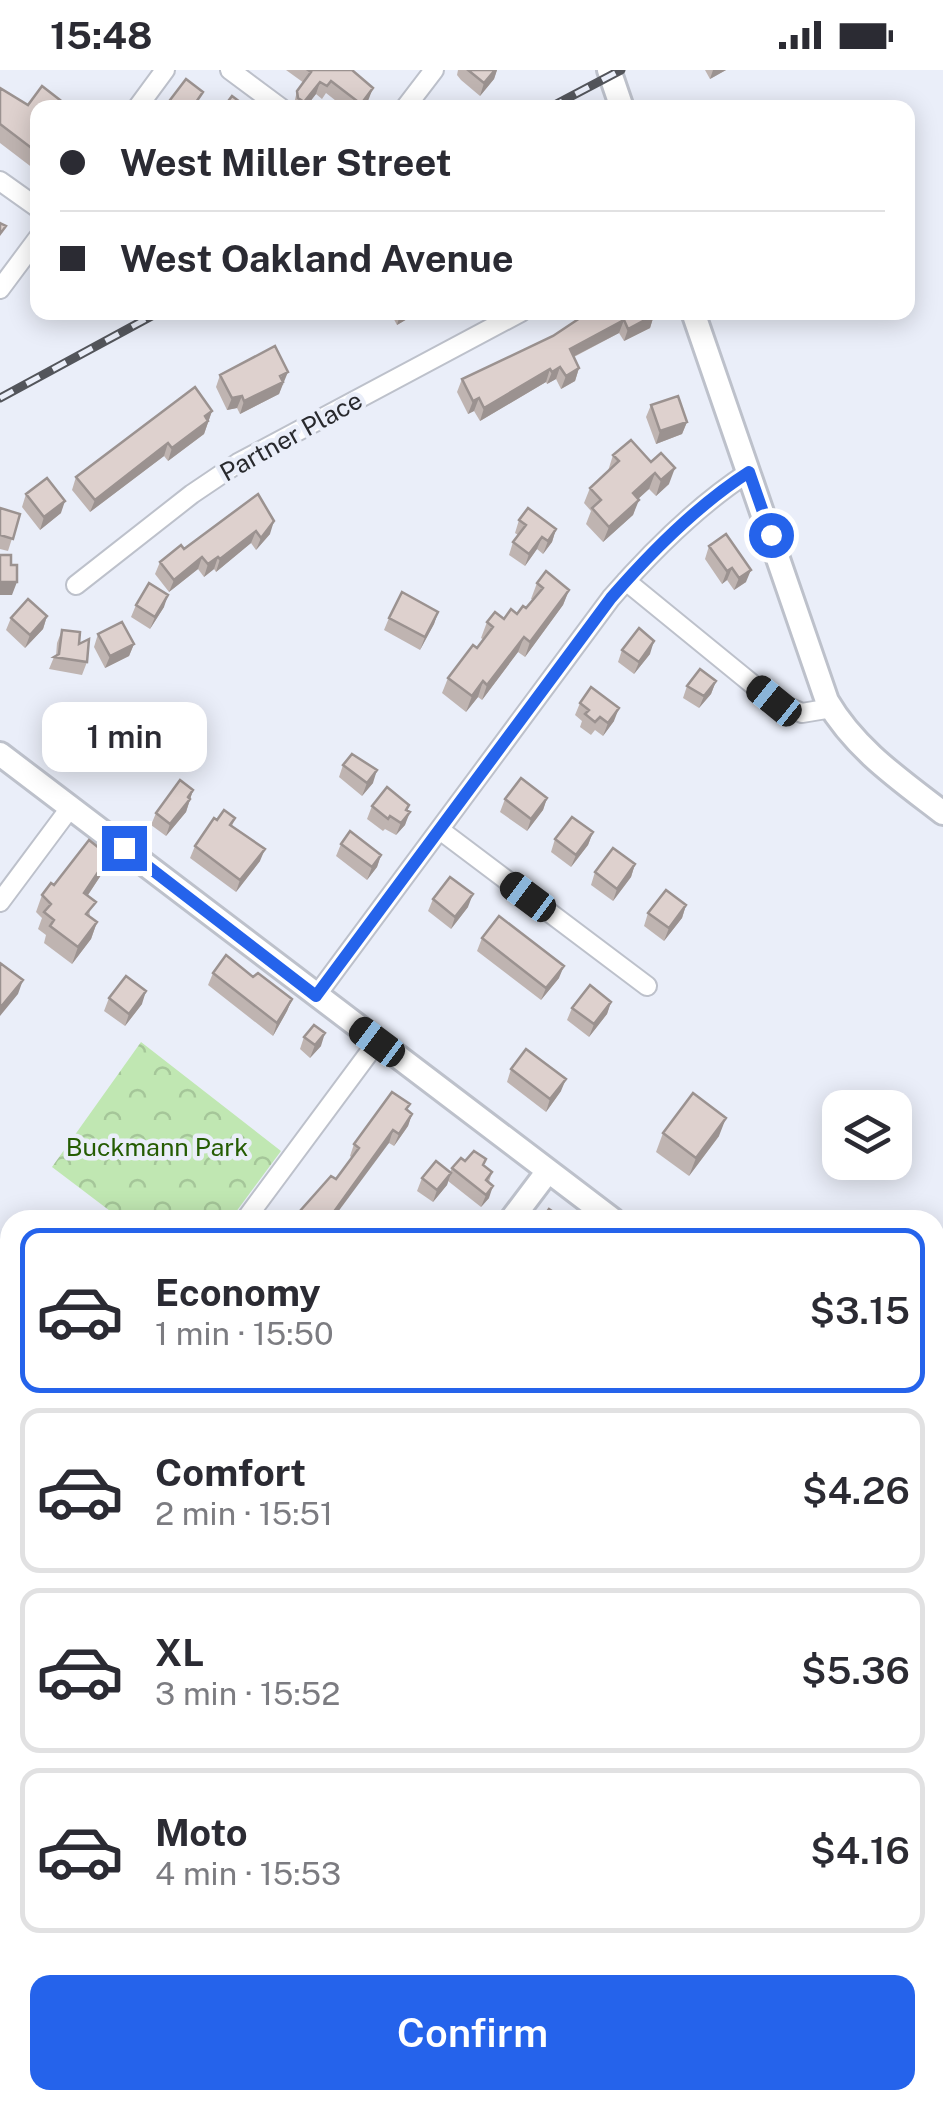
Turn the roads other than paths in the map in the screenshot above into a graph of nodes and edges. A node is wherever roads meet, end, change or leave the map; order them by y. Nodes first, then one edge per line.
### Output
1 (165, 70) edge
2 (230, 70) edge
3 (434, 70) edge
4 (609, 70) edge
5 (142, 100) edge
6 (270, 100) edge
7 (411, 100) edge
8 (619, 100) edge
9 (0, 181) edge
10 (30, 202) edge
11 (30, 249) edge
12 (0, 289) edge
13 (507, 320) edge
14 (695, 320) edge
15 (749, 472) junction
16 (626, 581) junction
17 (76, 585) dead end
18 (832, 708) junction
19 (0, 754) edge
20 (70, 808) junction
21 (943, 813) edge
22 (440, 830) junction
23 (0, 902) edge
24 (647, 986) dead end
25 (316, 996) junction
26 (377, 1042) junction
27 (548, 1171) junction
28 (252, 1210) edge
29 (519, 1210) edge
30 (600, 1210) edge

1 - 5 street
2 - 6 street
3 - 7 street
4 - 8 main road
9 - 10 street
11 - 12 street
13 - 17 street, Partner Place
14 - 15 main road
15 - 16 street
15 - 18 main road
16 - 18 street
16 - 22 street
18 - 21 main road
19 - 20 main road
20 - 23 street
20 - 25 main road
22 - 24 street
22 - 25 street
25 - 26 main road
26 - 27 main road
26 - 28 street
27 - 29 main road
27 - 30 main road

